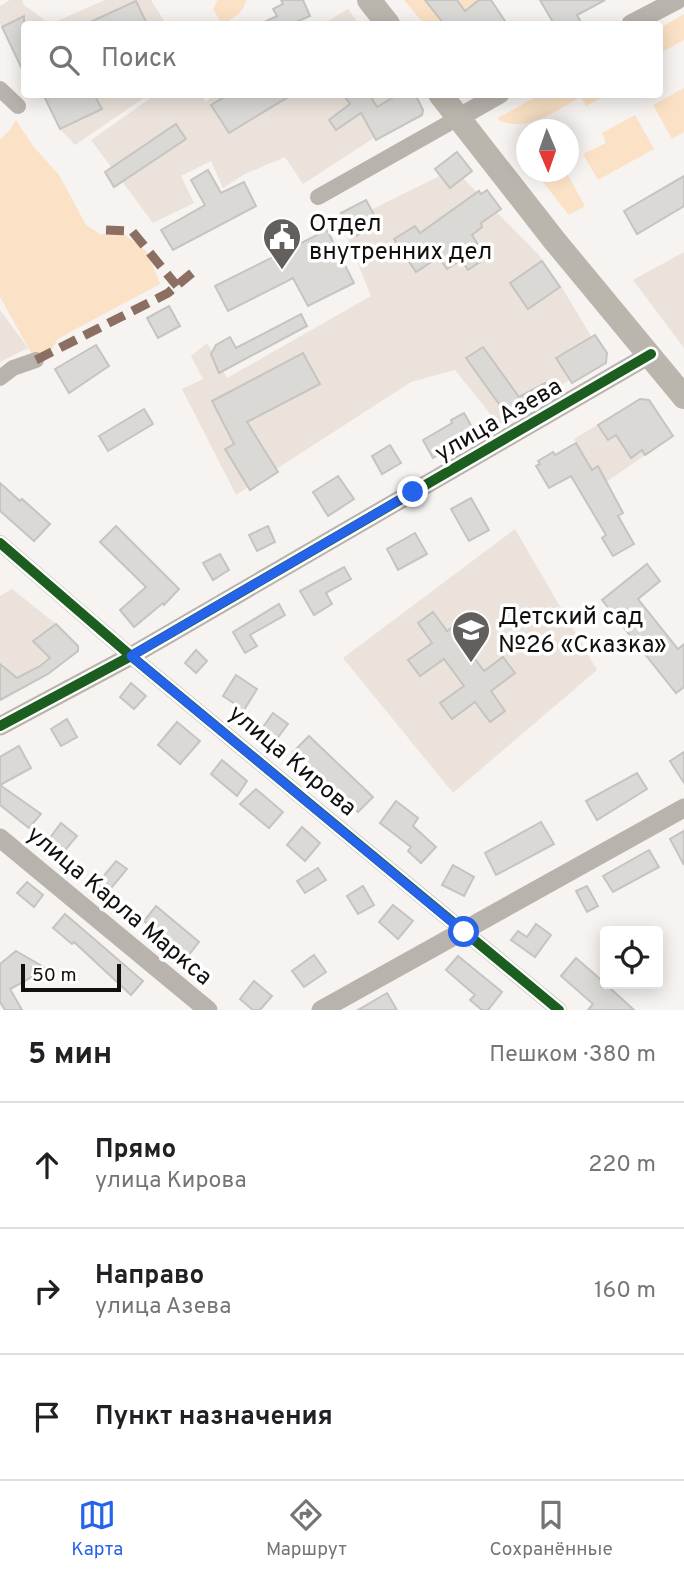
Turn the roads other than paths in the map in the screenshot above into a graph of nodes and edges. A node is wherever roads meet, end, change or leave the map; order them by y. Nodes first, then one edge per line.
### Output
1 (369, 0) edge
2 (677, 0) edge
3 (386, 21) edge
4 (637, 21) edge
5 (0, 89) edge
6 (443, 98) edge
7 (493, 98) edge
8 (18, 106) dead end
9 (458, 118) junction
10 (318, 197) dead end
11 (651, 355) junction
12 (36, 360) dead end
13 (0, 378) edge
14 (684, 397) edge
15 (0, 543) edge
16 (131, 656) junction
17 (0, 726) edge
18 (684, 808) edge
19 (0, 838) edge
20 (464, 932) junction
21 (208, 1010) edge
22 (321, 1010) edge
23 (559, 1010) edge

1 - 3 main road
2 - 4 street
5 - 8 street
6 - 9 main road
7 - 9 street
9 - 10 street
9 - 11 main road
11 - 14 main road
11 - 16 street, улица Азева
12 - 13 street
15 - 16 street, улица Кирова
16 - 17 street, улица Азева
16 - 20 street, улица Кирова
18 - 20 street
19 - 21 street, улица Карла Маркса
20 - 22 street
20 - 23 street, улица Кирова

